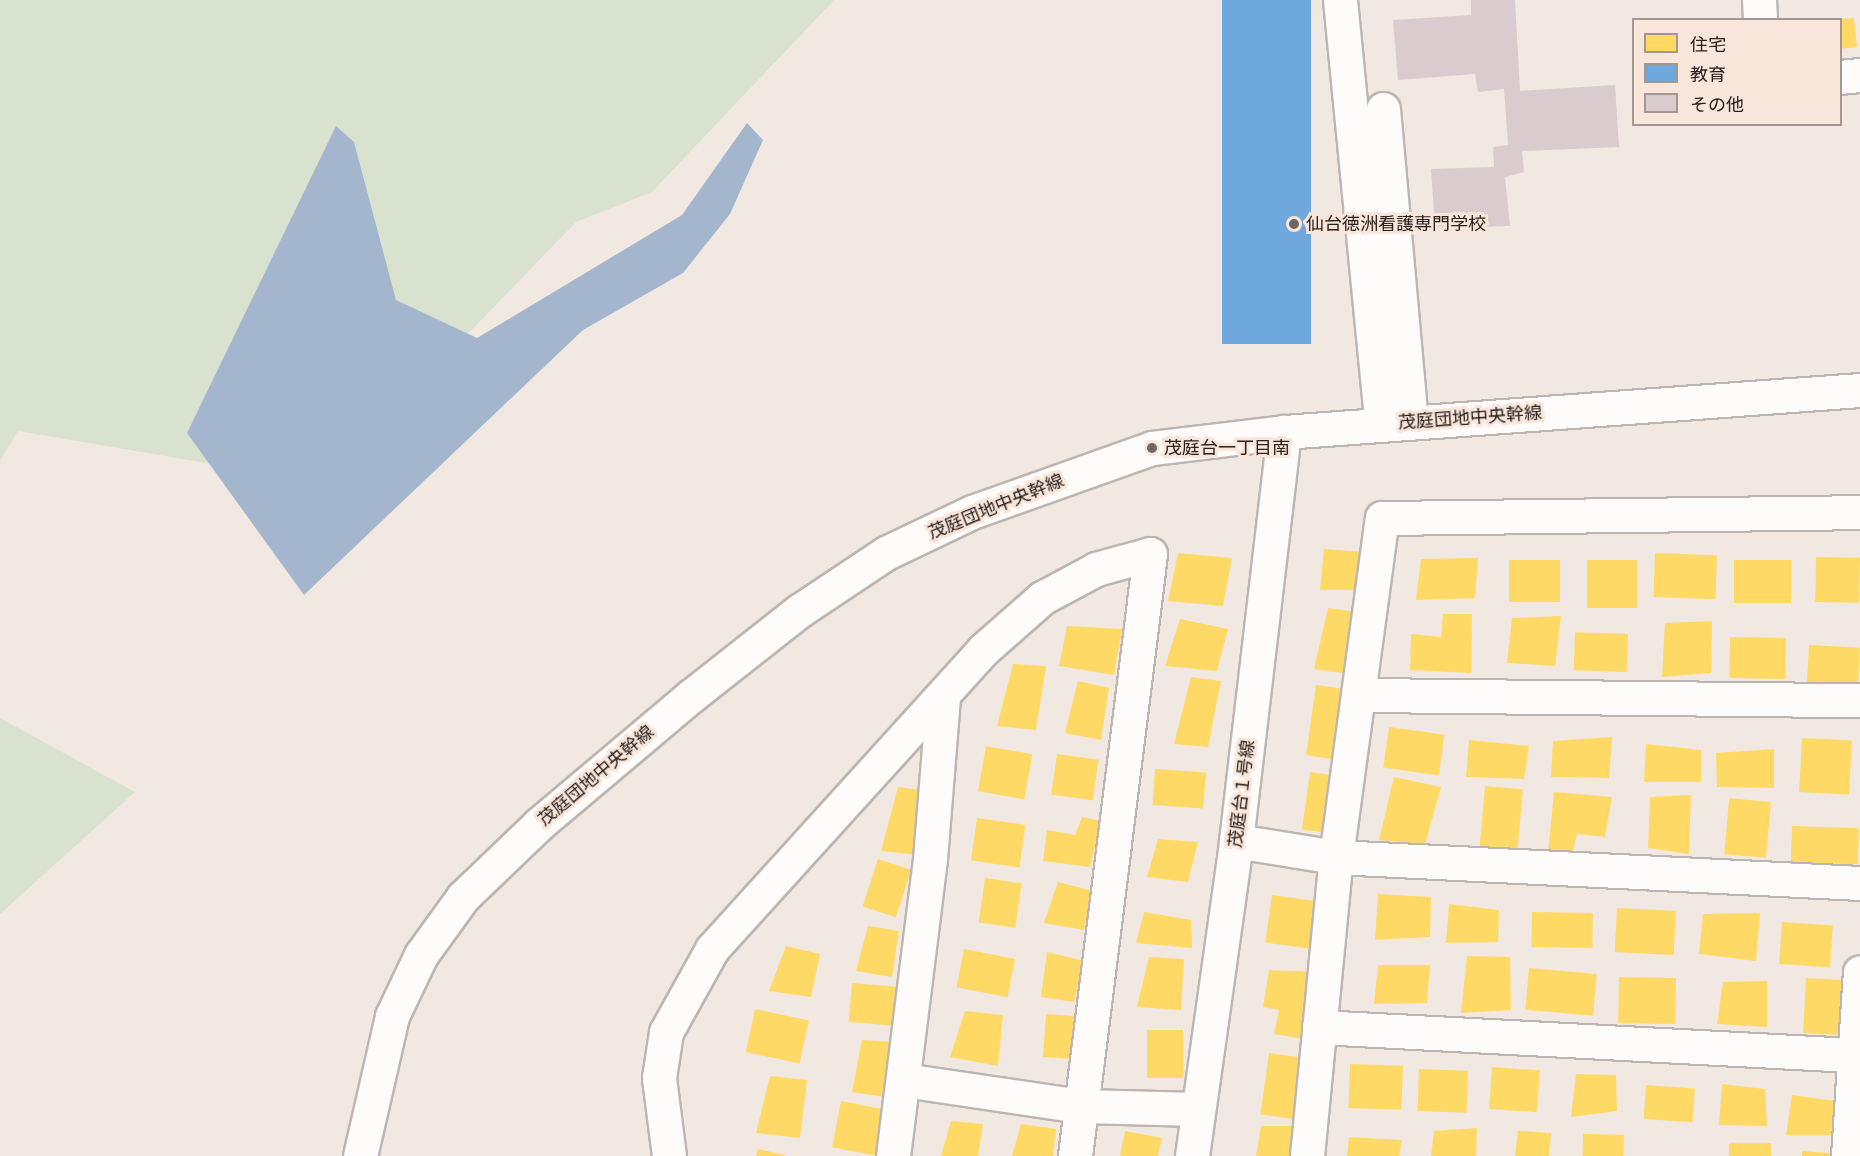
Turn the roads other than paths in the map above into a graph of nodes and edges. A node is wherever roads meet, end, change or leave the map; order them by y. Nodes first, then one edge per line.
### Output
1 (1340, 0) edge
2 (1759, 0) edge
3 (1760, 18) edge
4 (1860, 75) edge
5 (1842, 77) edge
6 (1383, 110) dead end
7 (1860, 390) edge
8 (1397, 424) junction
9 (1284, 432) junction
10 (1860, 512) edge
11 (1362, 695) junction
12 (943, 698) junction
13 (1860, 700) edge
14 (1236, 842) junction
15 (1336, 857) junction
16 (1860, 883) edge
17 (1860, 972) edge
18 (1319, 1027) junction
19 (1851, 1055) junction
20 (904, 1080) junction
21 (1080, 1106) junction
22 (1198, 1108) junction
23 (360, 1156) edge
24 (669, 1156) edge
25 (893, 1156) edge
26 (1075, 1156) edge
27 (1192, 1156) edge
28 (1306, 1156) edge
29 (1848, 1156) edge

1 - 8 street
2 - 3 street
4 - 5 street
6 - 8 street
7 - 8 street, 茂庭団地中央幹線
8 - 9 street, 茂庭団地中央幹線
9 - 14 street, 茂庭台１号線
9 - 23 street, 茂庭団地中央幹線
10 - 11 street
11 - 13 street
11 - 15 street
12 - 20 street
12 - 21 street
12 - 24 street
14 - 15 street
14 - 22 street, 茂庭台１号線
15 - 16 street
15 - 18 street
17 - 19 street
18 - 19 street
18 - 28 street
19 - 29 street
20 - 21 street
20 - 25 street
21 - 22 street
21 - 26 street
22 - 27 street, 茂庭台１号線

